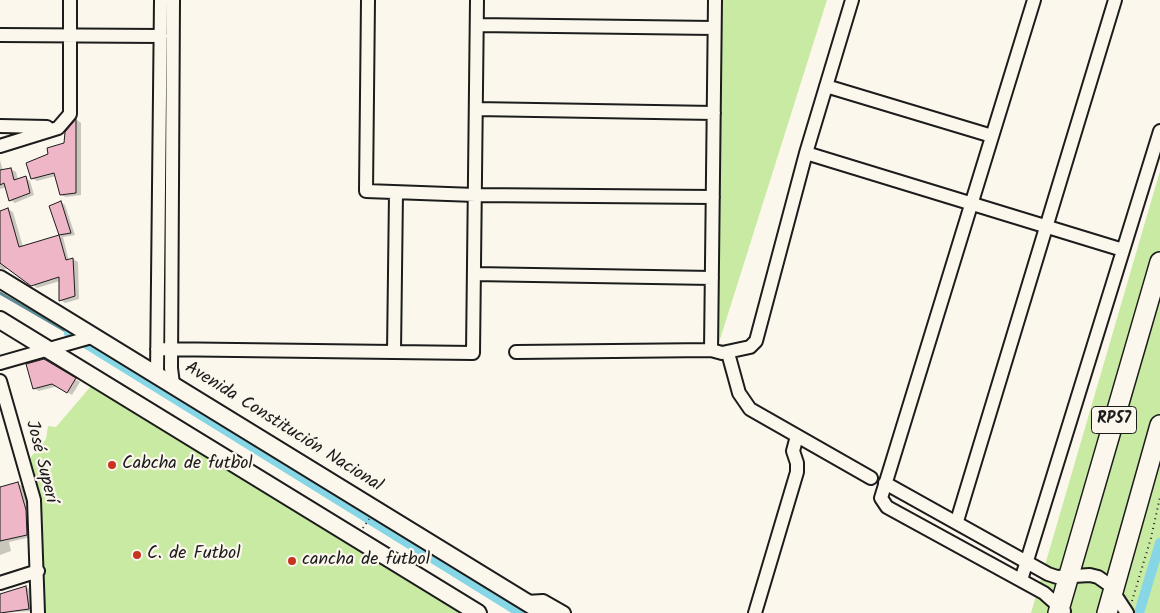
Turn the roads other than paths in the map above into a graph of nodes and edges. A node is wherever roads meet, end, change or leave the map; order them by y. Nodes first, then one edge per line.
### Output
1 (70, 0) edge
2 (161, 0) edge
3 (173, 0) edge
4 (368, 0) edge
5 (477, 0) edge
6 (715, 0) edge
7 (852, 0) edge
8 (1034, 0) edge
9 (1115, 0) edge
10 (477, 24) junction
11 (714, 28) junction
12 (0, 35) edge
13 (70, 35) junction
14 (161, 36) junction
15 (826, 86) junction
16 (476, 109) junction
17 (714, 112) junction
18 (0, 126) edge
19 (58, 128) junction
20 (1160, 131) edge
21 (992, 136) junction
22 (0, 146) edge
23 (806, 153) junction
24 (159, 185) junction
25 (172, 186) junction
26 (396, 193) junction
27 (475, 195) junction
28 (713, 197) junction
29 (971, 203) junction
30 (1045, 227) junction
31 (1123, 250) junction
32 (1160, 262) edge
33 (474, 274) junction
34 (712, 278) junction
35 (0, 279) edge
36 (0, 320) edge
37 (95, 336) junction
38 (48, 349) junction
39 (158, 349) junction
40 (171, 349) junction
41 (711, 350) junction
42 (394, 352) junction
43 (516, 352) dead end
44 (728, 353) junction
45 (0, 363) edge
46 (158, 374) junction
47 (0, 381) edge
48 (173, 384) junction
49 (1160, 425) edge
50 (796, 436) junction
51 (871, 478) dead end
52 (885, 482) junction
53 (957, 521) junction
54 (1028, 561) junction
55 (38, 571) junction
56 (1068, 577) junction
57 (1021, 580) junction
58 (0, 583) edge
59 (1113, 591) junction
60 (526, 602) junction
61 (1129, 609) edge
62 (1061, 611) edge
63 (38, 613) edge
64 (478, 613) edge
65 (544, 613) edge
66 (564, 613) edge
67 (755, 613) edge
68 (1106, 613) edge

1 - 13 street
2 - 14 street
3 - 25 street
4 - 26 street
5 - 10 street
6 - 11 street
7 - 15 street
8 - 21 street
9 - 30 street
10 - 11 street
10 - 16 street
11 - 17 street
12 - 13 street
13 - 14 street
13 - 19 street
14 - 24 street
15 - 21 street
15 - 23 street
16 - 17 street
16 - 27 street
17 - 28 street
18 - 19 street
19 - 22 street
20 - 31 street
21 - 29 street
23 - 29 street
23 - 44 street
24 - 25 street
24 - 39 street
25 - 40 street
26 - 27 street
26 - 42 street
27 - 28 street
27 - 33 street
28 - 34 street
29 - 30 street
29 - 52 street
30 - 31 street
30 - 53 street
31 - 54 street
32 - 56 highway, RP57
33 - 34 street
33 - 42 street
34 - 41 street
35 - 37 main road, Avenida Constitución Nacional
36 - 38 main road
37 - 38 street
37 - 46 main road, Avenida Constitución Nacional
38 - 45 street
38 - 64 main road
39 - 40 street
39 - 46 street
40 - 42 street
40 - 48 street
41 - 43 street
41 - 44 street
44 - 50 street
46 - 48 main road, Avenida Constitución Nacional
47 - 55 street, José Superí
48 - 60 main road, Avenida Constitución Nacional
49 - 59 highway, RP57
50 - 51 street
50 - 67 street
52 - 53 street
52 - 57 street
53 - 54 street
54 - 56 street
54 - 57 street
55 - 58 street
55 - 63 street, José Superí
56 - 59 street
56 - 62 highway, RP57
57 - 62 street
59 - 61 street
59 - 68 highway, RP57
60 - 65 main road, Avenida Constitución Nacional
60 - 66 street

